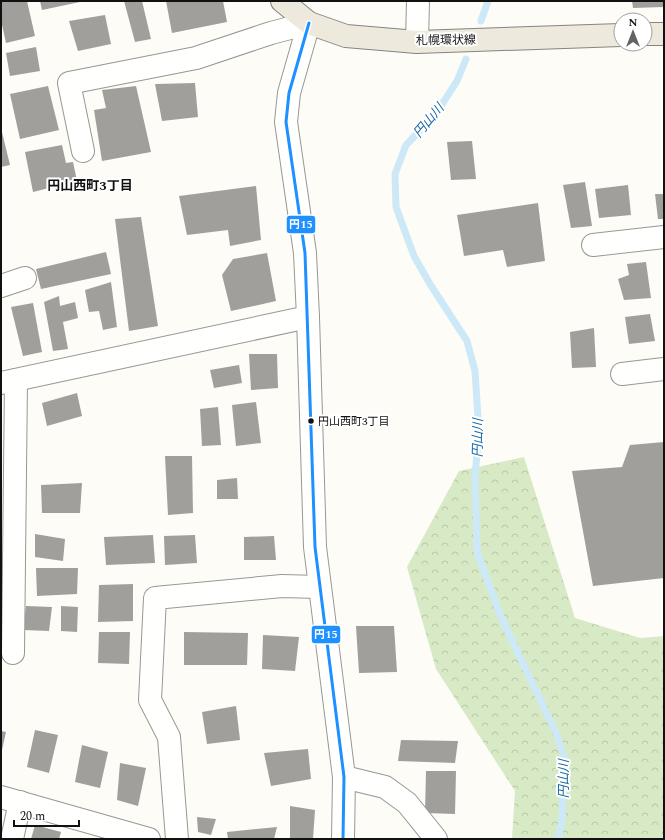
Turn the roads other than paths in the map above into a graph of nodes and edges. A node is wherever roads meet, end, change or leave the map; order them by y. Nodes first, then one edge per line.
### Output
1 (282, 1) edge
2 (418, 1) edge
3 (309, 23) junction
4 (653, 34) edge
5 (664, 34) edge
6 (613, 35) edge
7 (417, 42) junction
8 (83, 151) dead end
9 (664, 237) edge
10 (593, 245) dead end
11 (25, 278) dead end
12 (1, 286) edge
13 (308, 317) junction
14 (664, 369) edge
15 (622, 374) dead end
16 (8, 382) edge
17 (320, 587) junction
18 (13, 653) dead end
19 (344, 777) junction
20 (11, 800) edge
21 (112, 834) edge
22 (12, 839) edge
23 (149, 839) edge
24 (177, 839) edge
25 (343, 839) edge
26 (436, 839) edge

1 - 3 main road, 札幌環状線
2 - 7 street
3 - 7 main road, 札幌環状線
3 - 8 street
3 - 13 street
4 - 5 main road
6 - 7 main road, 札幌環状線
9 - 10 street
11 - 12 street
13 - 16 street
13 - 17 street
14 - 15 street
16 - 18 street
17 - 19 street
17 - 24 street
19 - 25 street
19 - 26 street
20 - 21 street
20 - 22 street
21 - 23 street

